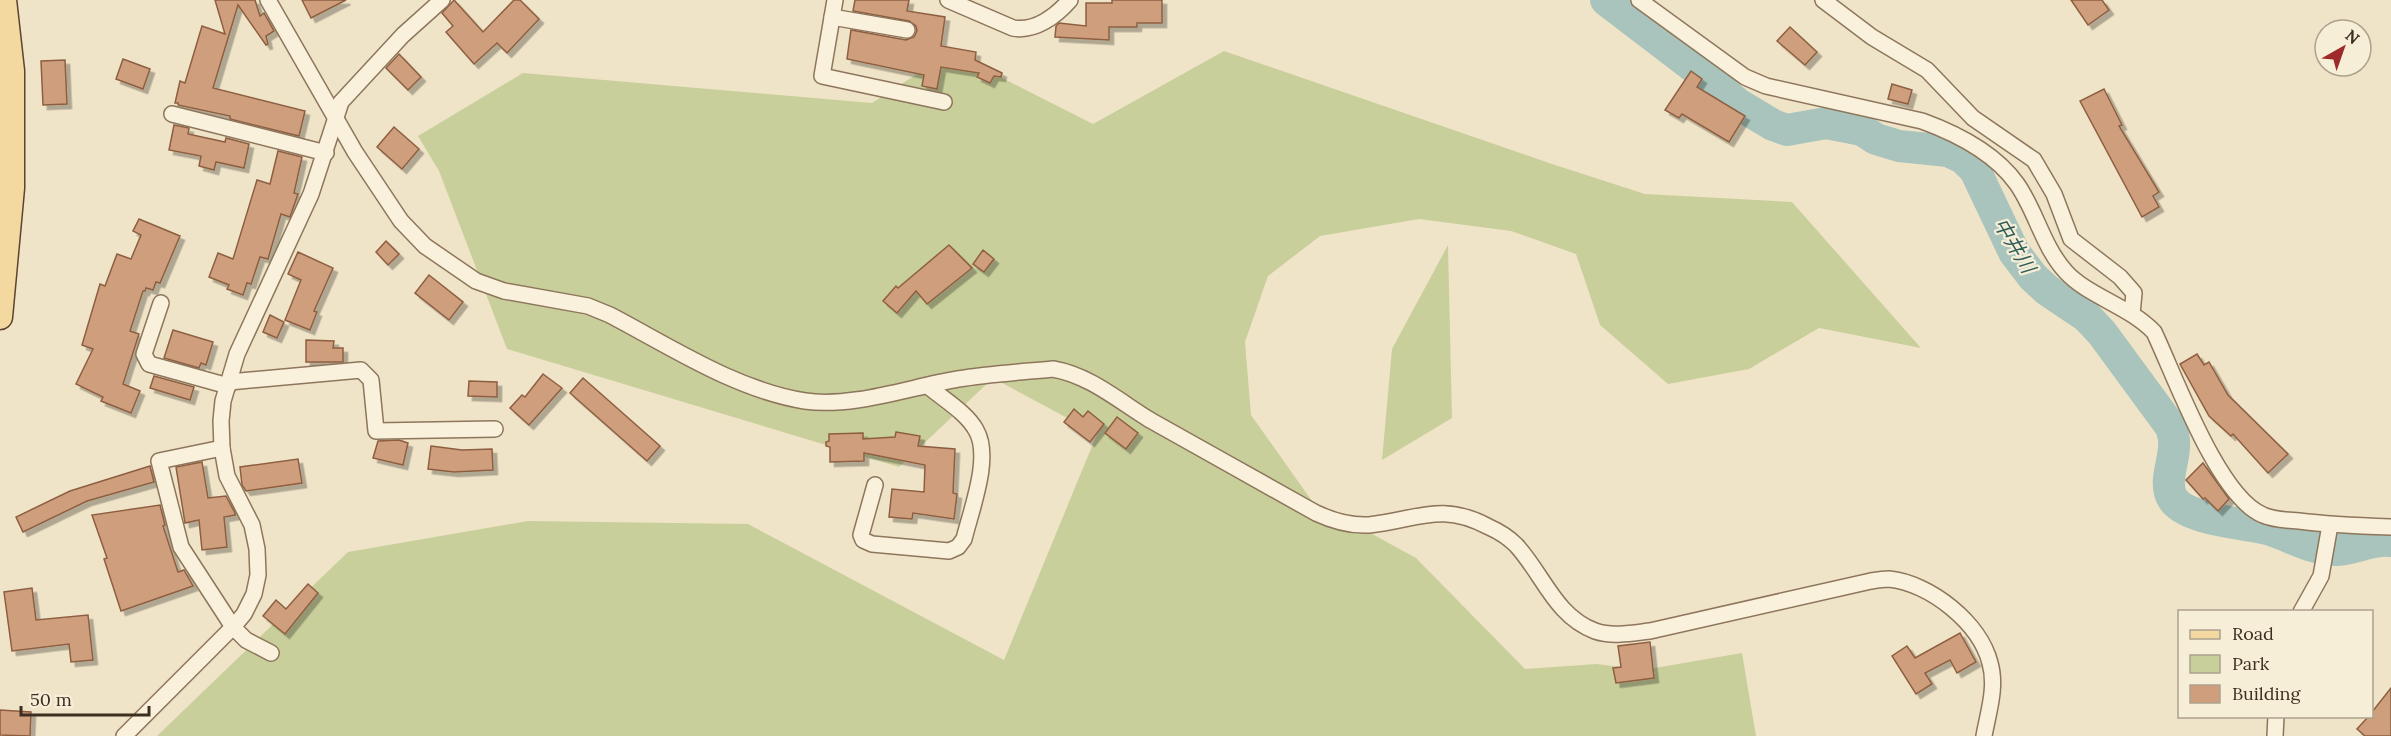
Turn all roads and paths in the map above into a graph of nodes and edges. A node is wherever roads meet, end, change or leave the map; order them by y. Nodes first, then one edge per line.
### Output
1 (4, 0) edge
2 (268, 0) edge
3 (442, 0) edge
4 (835, 0) edge
5 (948, 0) edge
6 (1070, 0) edge
7 (1639, 0) edge
8 (1823, 0) edge
9 (1659, 6) edge
10 (832, 17) junction
11 (907, 30) dead end
12 (944, 102) dead end
13 (172, 114) dead end
14 (336, 120) junction
15 (326, 153) junction
16 (161, 303) dead end
17 (2132, 314) junction
18 (0, 317) edge
19 (228, 384) junction
20 (927, 387) junction
21 (495, 429) dead end
22 (222, 448) junction
23 (875, 485) dead end
24 (2391, 527) edge
25 (2329, 531) junction
26 (2302, 610) edge
27 (233, 627) junction
28 (272, 653) dead end
29 (2276, 718) edge
30 (124, 736) edge
31 (1984, 736) edge
32 (2275, 736) edge

1 - 18 main road
2 - 14 street
3 - 14 street
4 - 10 street
5 - 6 street
7 - 9 street
8 - 17 street
9 - 17 street
10 - 11 street
10 - 12 street
13 - 15 street
14 - 15 street
14 - 20 street
15 - 19 street
16 - 19 street
17 - 25 street
19 - 21 street
19 - 22 street
20 - 23 street
20 - 31 street
22 - 27 street
22 - 27 street
24 - 25 street
25 - 26 street
27 - 28 street
27 - 30 street
29 - 32 street

